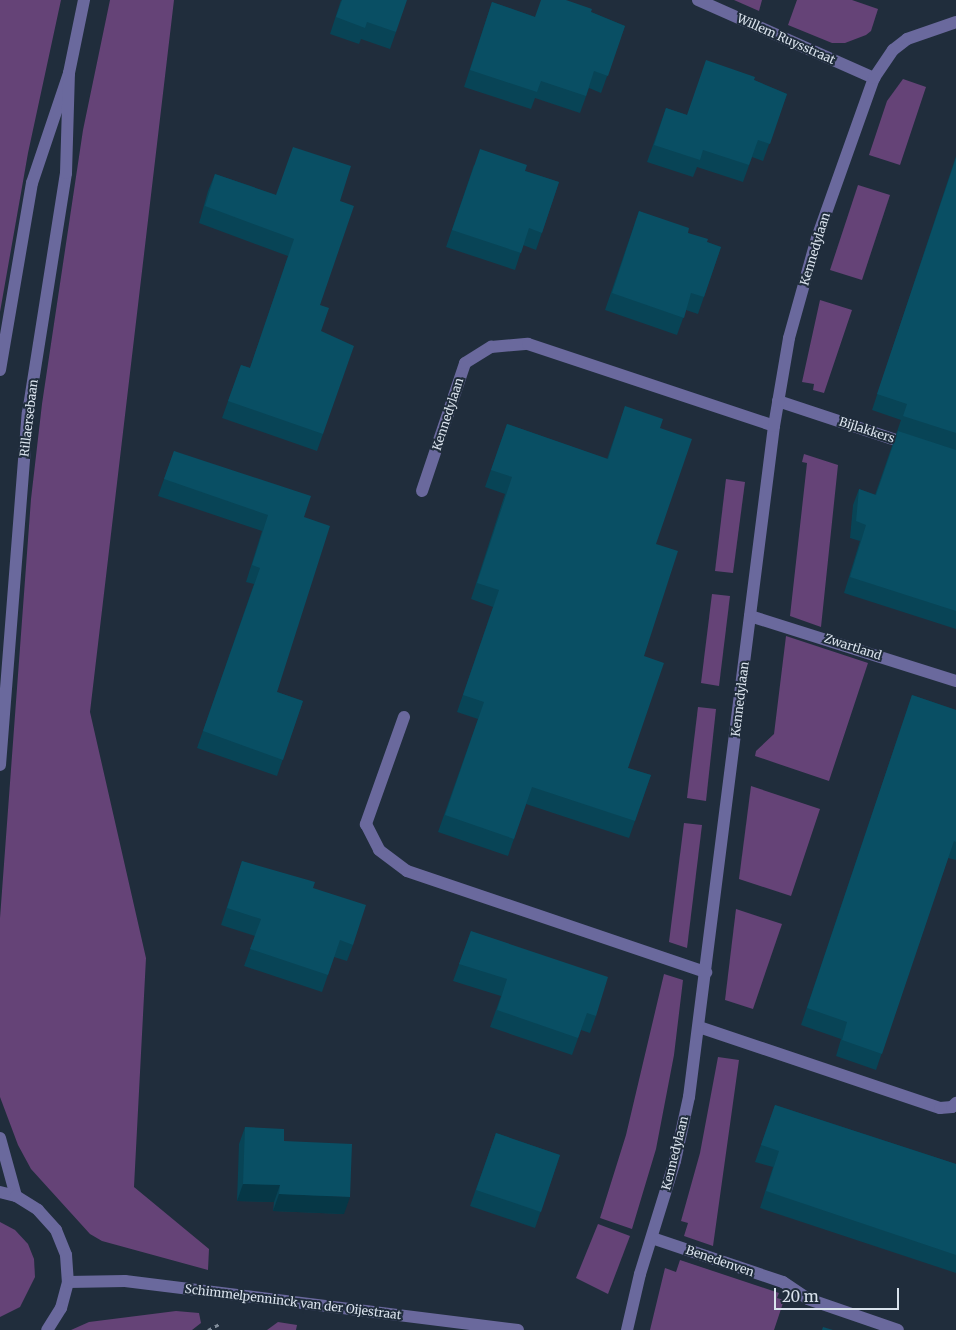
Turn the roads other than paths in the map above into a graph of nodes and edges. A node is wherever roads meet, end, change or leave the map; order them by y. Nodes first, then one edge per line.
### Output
1 (84, 0) edge
2 (698, 0) edge
3 (956, 22) edge
4 (69, 73) junction
5 (874, 78) junction
6 (0, 370) edge
7 (778, 401) junction
8 (774, 426) junction
9 (920, 448) edge
10 (422, 491) dead end
11 (750, 616) junction
12 (956, 681) edge
13 (404, 717) dead end
14 (0, 764) edge
15 (706, 972) junction
16 (699, 1027) junction
17 (956, 1103) edge
18 (0, 1138) edge
19 (0, 1192) edge
20 (16, 1196) junction
21 (652, 1238) junction
22 (68, 1282) junction
23 (47, 1330) edge
24 (518, 1330) edge
25 (627, 1330) edge
26 (898, 1330) edge

1 - 4 street, Rillaersebaan
2 - 5 street, Willem Ruysstraat
3 - 5 street, Kennedylaan
4 - 6 street, Rillaersebaan
4 - 14 street, Rillaersebaan
5 - 7 street, Kennedylaan
7 - 8 street, Kennedylaan
7 - 9 street, Bijlakkers
8 - 10 street, Kennedylaan
8 - 11 street, Kennedylaan
11 - 12 street, Zwartland
11 - 15 street, Kennedylaan
13 - 15 street
15 - 16 street, Kennedylaan
16 - 17 street
16 - 21 street, Kennedylaan
18 - 20 street
19 - 20 street
20 - 22 street
21 - 25 street, Kennedylaan
21 - 26 street, Benedenven
22 - 23 street
22 - 24 street, Schimmelpenninck van der Oijestraat

